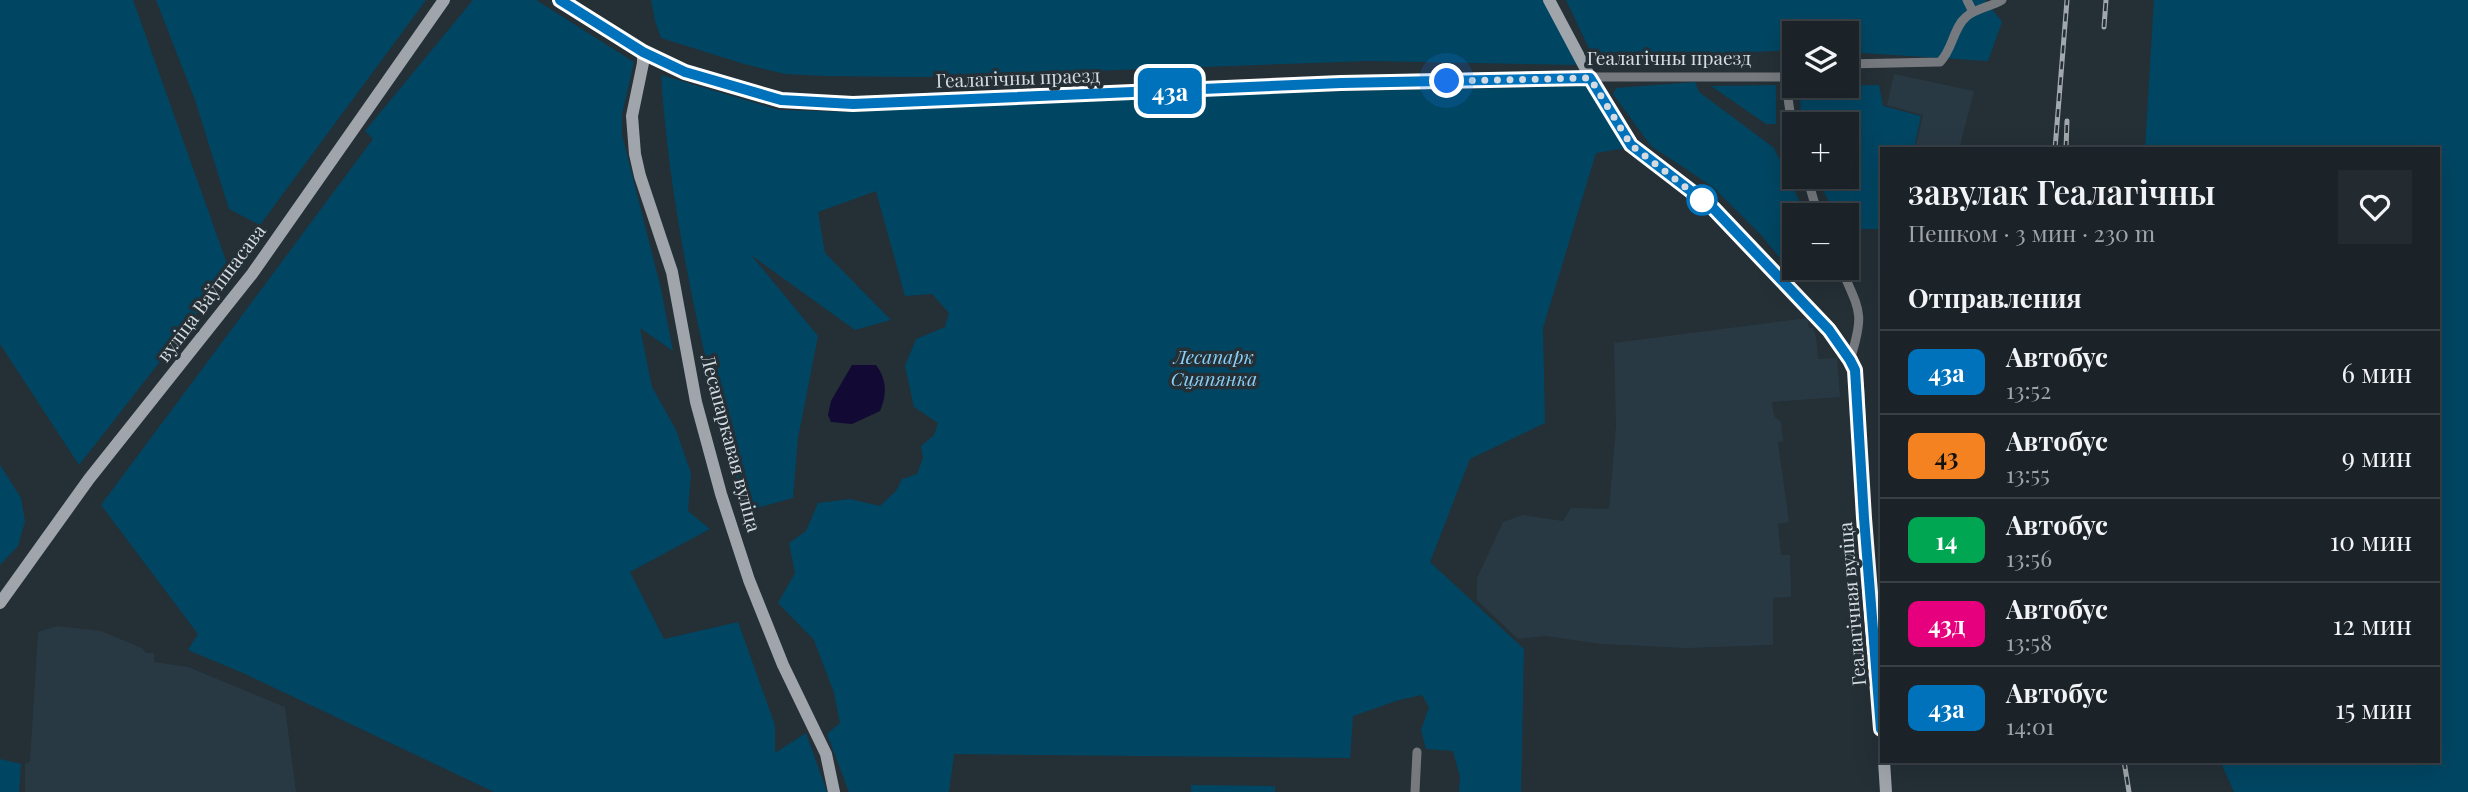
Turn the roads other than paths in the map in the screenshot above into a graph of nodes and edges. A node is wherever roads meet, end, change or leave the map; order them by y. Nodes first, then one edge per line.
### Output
1 (444, 0) edge
2 (559, 0) edge
3 (1549, 0) edge
4 (1966, 0) edge
5 (2002, 0) edge
6 (1973, 12) junction
7 (643, 52) junction
8 (1859, 64) edge
9 (1782, 75) edge
10 (1590, 78) junction
11 (1846, 280) edge
12 (1850, 360) junction
13 (0, 603) edge
14 (1880, 717) edge
15 (1417, 752) dead end
16 (1884, 763) edge
17 (834, 792) edge
18 (1415, 792) edge
19 (1886, 792) edge

1 - 13 street, вуліца Ваўпшасава
2 - 7 street, Геалагічны праезд
3 - 10 street, Геалагічная вуліца
4 - 6 street
5 - 6 street
6 - 8 street
7 - 10 street, Геалагічны праезд
7 - 17 street, Лесапаркавая вуліца
9 - 10 street, Геалагічны праезд
10 - 12 street, Геалагічная вуліца
11 - 12 street
12 - 14 street, Геалагічная вуліца
15 - 18 street
16 - 19 street

